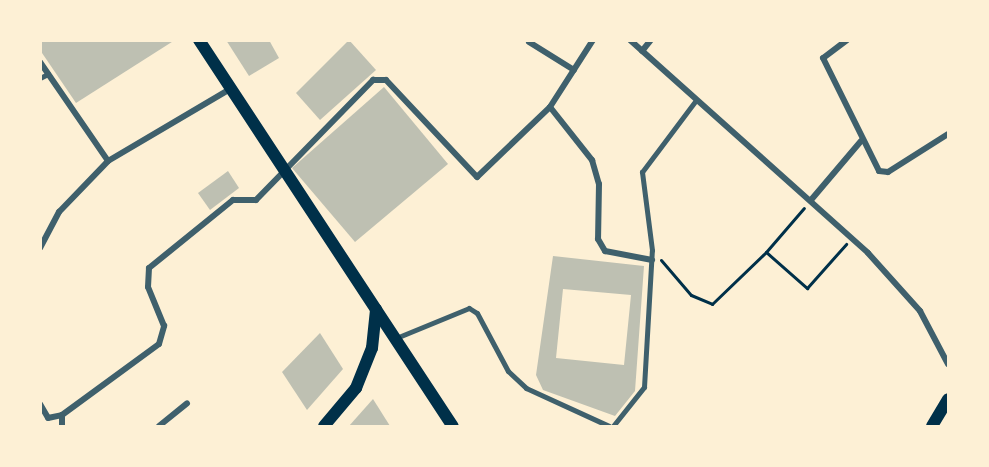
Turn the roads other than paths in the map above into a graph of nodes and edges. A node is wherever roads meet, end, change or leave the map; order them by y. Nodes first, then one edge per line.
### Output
1 (199, 40) edge
2 (593, 40) edge
3 (630, 40) edge
4 (651, 40) edge
5 (847, 40) edge
6 (529, 42) edge
7 (642, 51) junction
8 (40, 62) edge
9 (574, 70) junction
10 (48, 74) junction
11 (40, 78) edge
12 (230, 88) junction
13 (696, 100) junction
14 (550, 107) junction
15 (948, 134) edge
16 (861, 141) junction
17 (108, 161) junction
18 (283, 169) junction
19 (811, 200) junction
20 (40, 248) edge
21 (652, 260) junction
22 (376, 309) junction
23 (395, 338) junction
24 (948, 364) edge
25 (948, 399) edge
26 (187, 403) dead end
27 (40, 404) edge
28 (62, 415) junction
29 (62, 426) edge
30 (159, 426) edge
31 (324, 426) edge
32 (453, 426) edge
33 (611, 426) edge
34 (932, 426) edge

1 - 12 main road
2 - 9 street
3 - 7 street
4 - 7 street
5 - 16 street
6 - 9 street
7 - 13 street
8 - 10 street
9 - 14 street
10 - 11 lane
10 - 17 street
12 - 17 street
12 - 18 main road
13 - 19 street
13 - 21 street
14 - 18 street
14 - 21 street
15 - 16 street
16 - 19 street
17 - 20 street
18 - 22 main road
18 - 28 street
19 - 24 street
21 - 33 street
22 - 23 main road
22 - 31 main road
23 - 32 main road
23 - 33 street
25 - 34 main road
26 - 30 street
27 - 28 street
28 - 29 street

